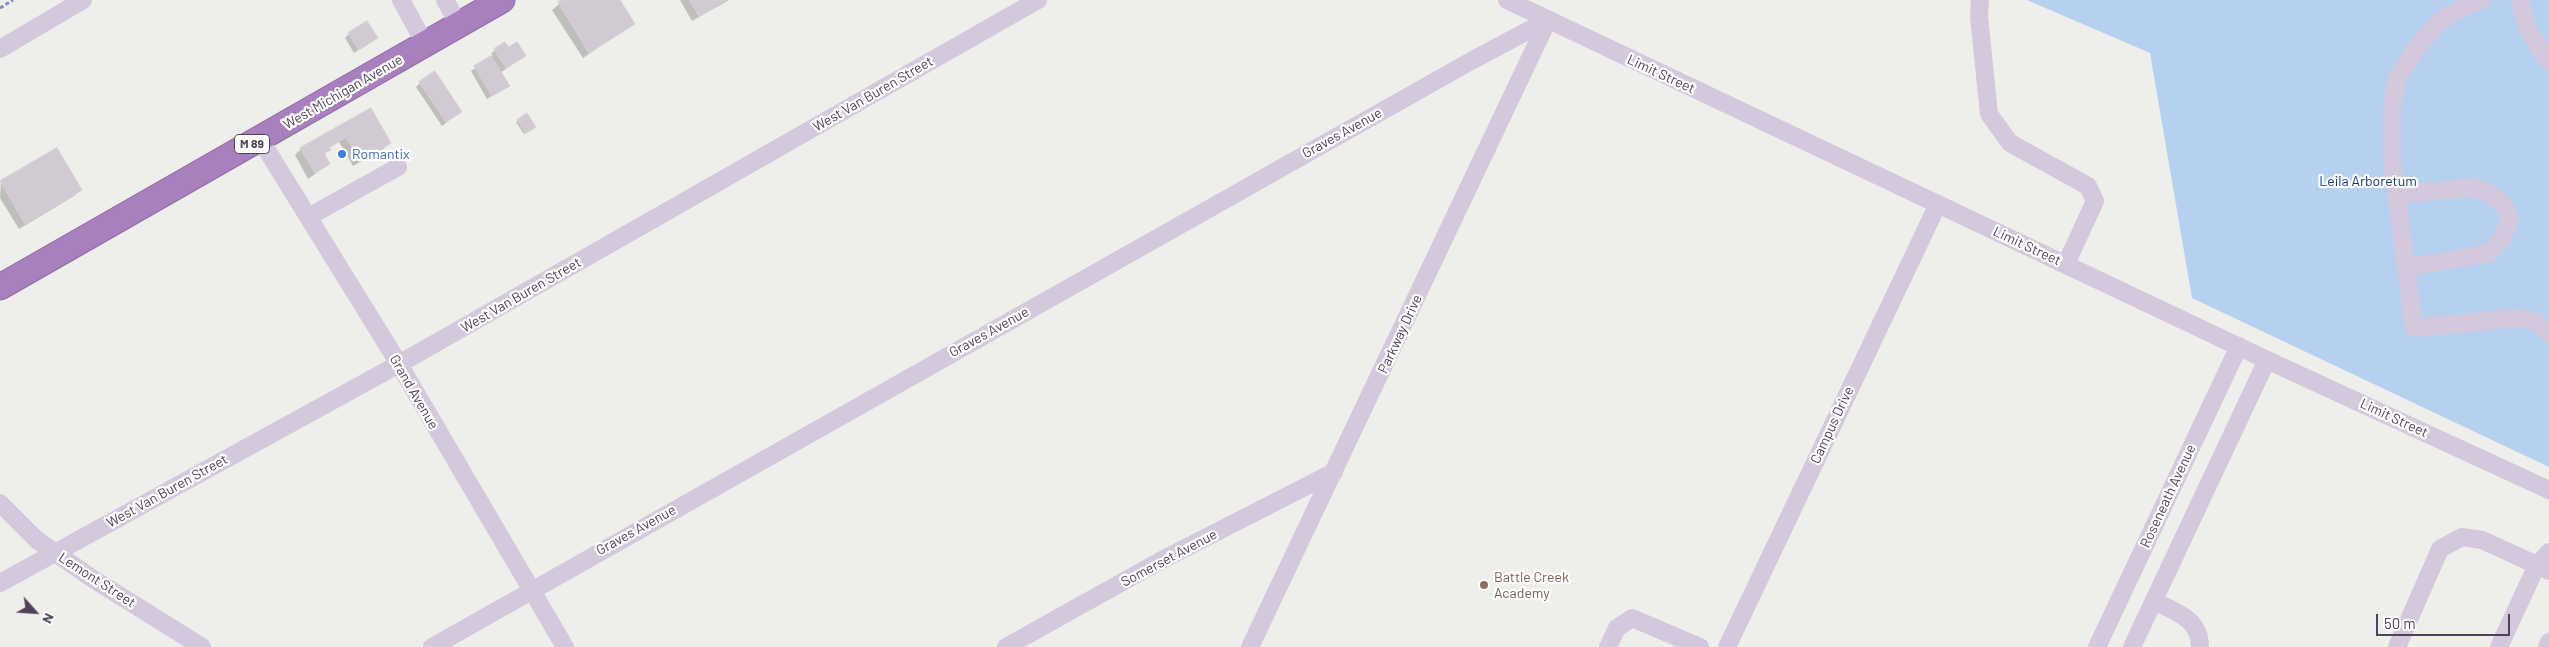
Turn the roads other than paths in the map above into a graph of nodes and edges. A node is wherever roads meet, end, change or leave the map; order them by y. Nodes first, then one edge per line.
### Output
1 (82, 0) edge
2 (402, 0) edge
3 (445, 0) edge
4 (1038, 0) edge
5 (1507, 0) edge
6 (1980, 0) edge
7 (2482, 0) edge
8 (2520, 0) edge
9 (498, 1) edge
10 (1548, 20) junction
11 (459, 25) junction
12 (425, 44) junction
13 (0, 49) edge
14 (2549, 62) edge
15 (260, 139) junction
16 (398, 167) dead end
17 (2397, 195) junction
18 (1938, 204) junction
19 (310, 216) junction
20 (2066, 264) junction
21 (2406, 268) junction
22 (0, 287) edge
23 (2549, 333) edge
24 (2239, 346) junction
25 (2267, 360) junction
26 (399, 364) junction
27 (1334, 472) junction
28 (2549, 490) edge
29 (0, 503) edge
30 (55, 552) junction
31 (2549, 552) edge
32 (2543, 568) edge
33 (0, 583) edge
34 (531, 590) junction
35 (2154, 601) junction
36 (2549, 642) edge
37 (202, 647) edge
38 (432, 647) edge
39 (565, 647) edge
40 (1006, 647) edge
41 (1250, 647) edge
42 (1608, 647) edge
43 (1700, 647) edge
44 (1727, 647) edge
45 (2097, 647) edge
46 (2132, 647) edge
47 (2200, 647) edge
48 (2397, 647) edge
49 (2500, 647) edge
50 (2547, 647) edge

1 - 13 street
2 - 12 street
3 - 11 street
4 - 26 street, West Van Buren Street
5 - 10 street, Limit Street
6 - 20 street
7 - 17 street
8 - 14 street
9 - 11 highway, West Michigan Avenue / M 89
10 - 18 street, Limit Street
10 - 27 street, Parkway Drive
10 - 34 street, Graves Avenue
11 - 12 highway, West Michigan Avenue / M 89
12 - 15 highway, West Michigan Avenue / M 89
15 - 19 street, Grand Avenue
15 - 22 highway, West Michigan Avenue / M 89
16 - 19 street
17 - 21 street
17 - 21 street
18 - 20 street, Limit Street
18 - 44 street, Campus Drive
19 - 26 street, Grand Avenue
20 - 24 street, Limit Street
21 - 23 street
24 - 25 street, Limit Street
24 - 45 street, Roseneath Avenue
25 - 28 street, Limit Street
25 - 35 street
26 - 30 street, West Van Buren Street
26 - 34 street, Grand Avenue
27 - 40 street, Somerset Avenue
27 - 41 street, Parkway Drive
29 - 30 street, Lemont Street
30 - 33 street, West Van Buren Street
30 - 37 street, Lemont Street
31 - 32 street
32 - 48 street
32 - 49 street
34 - 38 street, Graves Avenue
34 - 39 street, Grand Avenue
35 - 46 street
35 - 47 street
36 - 50 street
42 - 43 street

